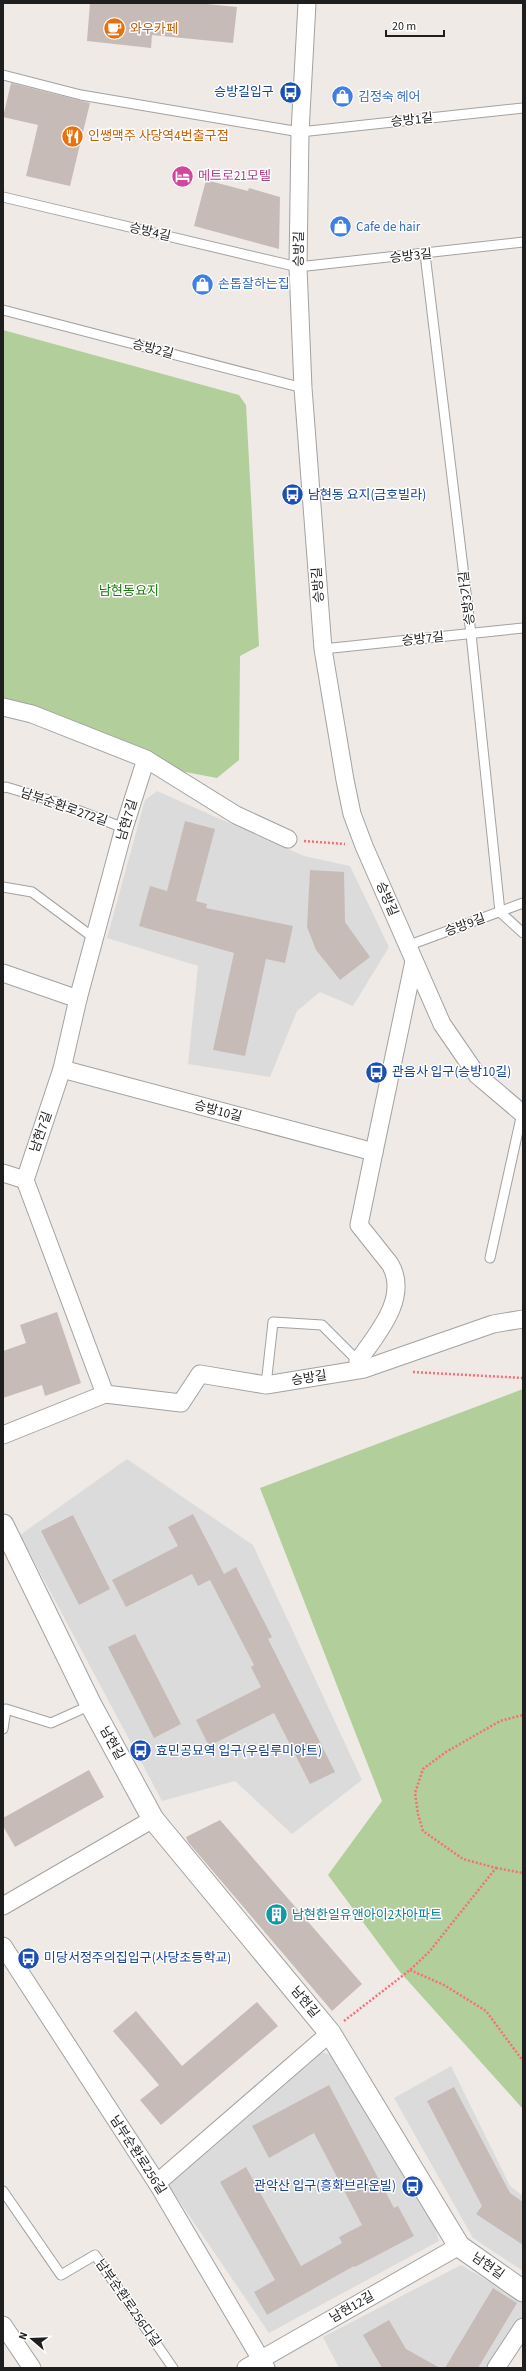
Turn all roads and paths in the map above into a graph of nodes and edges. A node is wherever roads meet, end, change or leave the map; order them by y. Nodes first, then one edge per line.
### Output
1 (308, 3) edge
2 (3, 75) edge
3 (523, 108) edge
4 (300, 132) junction
5 (3, 197) edge
6 (523, 242) edge
7 (425, 254) junction
8 (298, 267) junction
9 (3, 310) edge
10 (303, 388) junction
11 (523, 628) edge
12 (471, 634) junction
13 (323, 649) junction
14 (3, 706) edge
15 (146, 758) junction
16 (3, 788) edge
17 (124, 828) junction
18 (288, 840) joint
19 (364, 846) junction
20 (3, 887) edge
21 (523, 903) edge
22 (500, 912) junction
23 (523, 933) edge
24 (94, 938) junction
25 (410, 954) junction
26 (3, 973) edge
27 (78, 999) junction
28 (62, 1069) junction
29 (522, 1114) edge
30 (374, 1152) junction
31 (3, 1173) edge
32 (25, 1180) junction
33 (490, 1258) dead end
34 (523, 1319) edge
35 (361, 1365) junction
36 (412, 1372) dead end
37 (523, 1378) edge
38 (266, 1385) junction
39 (105, 1394) junction
40 (3, 1435) edge
41 (3, 1525) edge
42 (91, 1705) junction
43 (523, 1715) edge
44 (3, 1729) edge
45 (153, 1819) junction
46 (496, 1868) junction
47 (523, 1873) edge
48 (3, 1906) edge
49 (3, 1946) edge
50 (410, 1970) junction
51 (330, 2032) junction
52 (523, 2061) edge
53 (157, 2183) junction
54 (3, 2191) edge
55 (459, 2246) junction
56 (523, 2291) edge
57 (3, 2325) edge
58 (523, 2327) edge
59 (263, 2363) edge
60 (32, 2368) edge
61 (173, 2368) edge
62 (246, 2368) edge
63 (496, 2368) edge

1 - 4 street, 승방길
2 - 4 lane
3 - 4 lane, 승방1길
4 - 8 street, 승방길
5 - 8 lane, 승방4길
6 - 7 lane, 승방3길
7 - 8 lane, 승방3길
7 - 12 lane, 승방3가길
8 - 10 street, 승방길
9 - 10 lane, 승방2길
10 - 13 street, 승방길
11 - 12 lane, 승방7길
12 - 13 lane, 승방7길
12 - 22 lane, 승방3가길
13 - 19 street, 승방길
14 - 15 street
15 - 17 street, 남현7길
15 - 18 street
16 - 17 lane, 남부순환로272길
17 - 24 street, 남현7길
18 - 19 path
19 - 25 street, 승방길
20 - 24 lane
21 - 22 lane, 승방9길
22 - 23 lane
22 - 25 lane, 승방9길
24 - 27 street, 남현7길
25 - 29 street, 승방길
25 - 30 street
26 - 27 street
27 - 28 street, 남현7길
28 - 30 street, 승방10길
28 - 32 street, 남현7길
29 - 33 lane
30 - 35 street
31 - 32 street
32 - 39 street
34 - 35 street, 승방길
35 - 38 street, 승방길
35 - 38 lane
36 - 37 path
38 - 39 street, 승방길
39 - 40 street
41 - 42 street, 남현길
42 - 44 lane
42 - 45 street, 남현길
43 - 46 path
45 - 48 street
45 - 51 street, 남현길
46 - 47 path
46 - 50 path
49 - 53 street, 남부순환로256길
50 - 51 path
50 - 52 path
51 - 53 street
51 - 55 street, 남현길
53 - 59 street, 남부순환로256길
54 - 61 lane, 남부순환로256다길
55 - 56 street, 남현길
55 - 59 street, 남현12길
57 - 60 street
58 - 63 street
59 - 62 street, 남현12길

